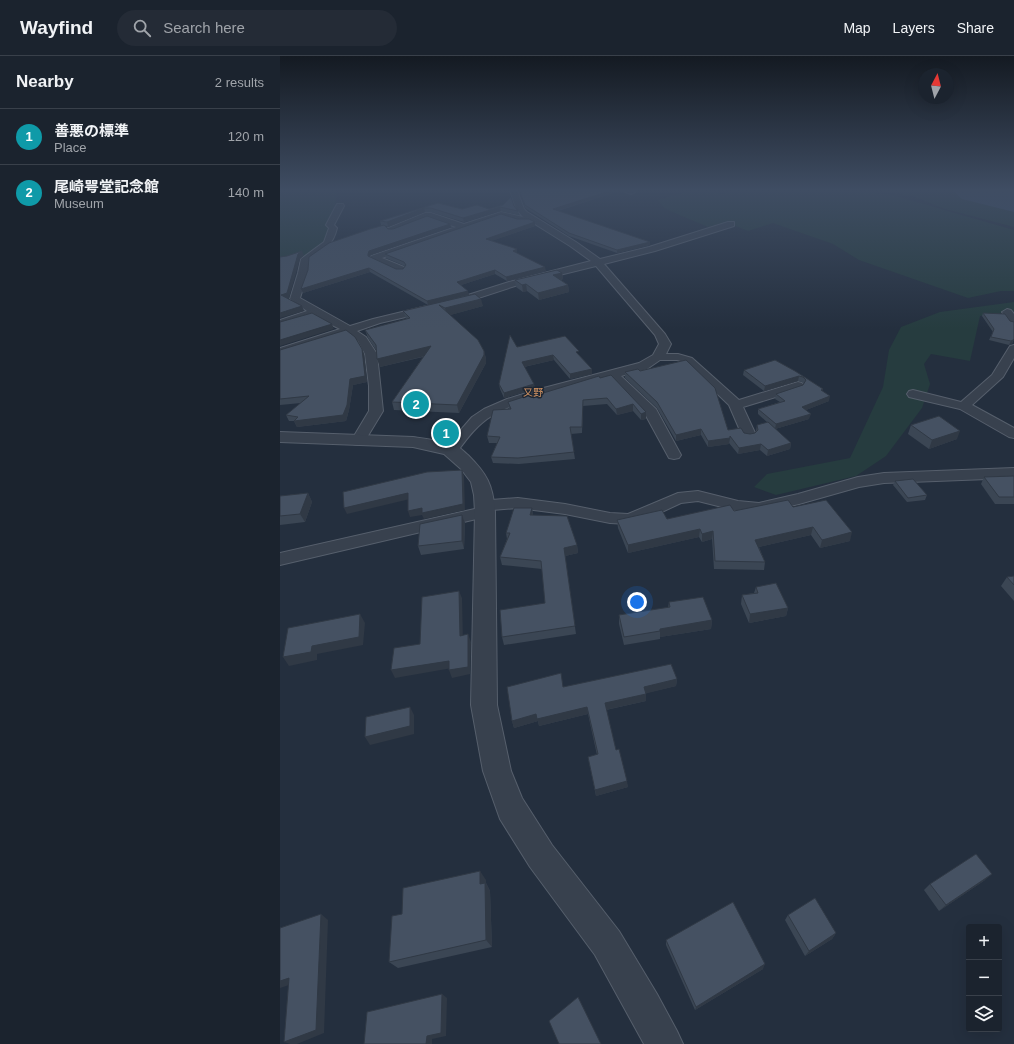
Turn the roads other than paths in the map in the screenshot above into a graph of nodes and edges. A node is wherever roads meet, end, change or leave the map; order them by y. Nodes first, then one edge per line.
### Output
1 (332, 236) edge
2 (434, 236) edge
3 (559, 236) edge
4 (693, 236) edge
5 (599, 263) junction
6 (401, 269) edge
7 (315, 312) junction
8 (1007, 312) dead end
9 (1014, 322) edge
10 (280, 324) edge
11 (349, 330) junction
12 (1014, 348) edge
13 (280, 352) edge
14 (658, 356) junction
15 (613, 374) junction
16 (798, 386) edge
17 (913, 394) dead end
18 (736, 405) junction
19 (964, 406) junction
20 (1014, 434) edge
21 (749, 435) edge
22 (280, 437) edge
23 (358, 441) junction
24 (450, 450) junction
25 (674, 455) dead end
26 (1014, 473) edge
27 (485, 509) junction
28 (280, 559) edge
29 (664, 1044) edge

1 - 7 street
2 - 6 street
3 - 5 street
4 - 5 street
5 - 11 street
5 - 14 street
7 - 10 street
7 - 11 street
8 - 9 street
11 - 13 street
11 - 23 street
12 - 19 street
14 - 15 street
14 - 18 street
15 - 24 street
15 - 25 street
16 - 18 street
17 - 19 street
18 - 21 street
19 - 20 street
22 - 23 street
23 - 24 street
24 - 27 street
26 - 27 street
27 - 28 street
27 - 29 street

